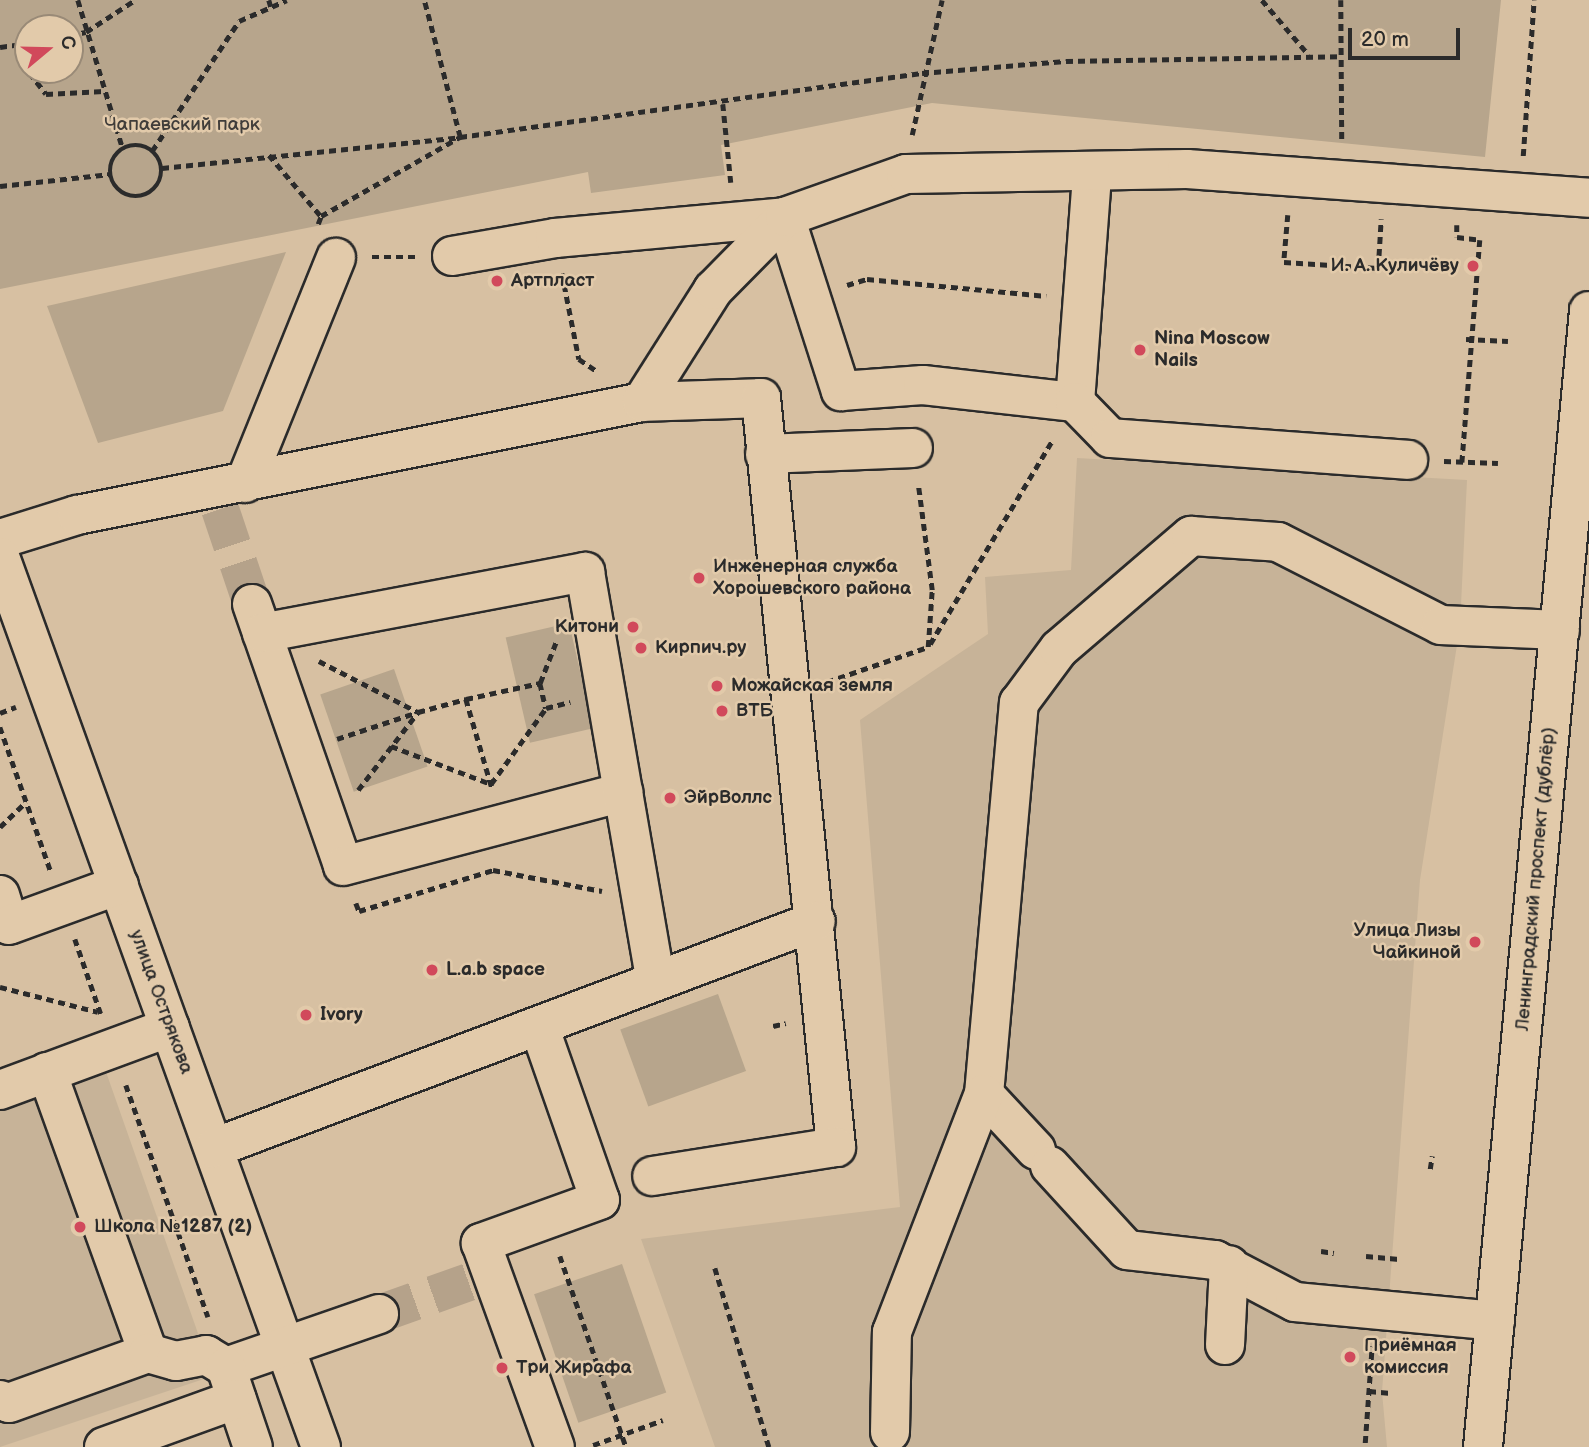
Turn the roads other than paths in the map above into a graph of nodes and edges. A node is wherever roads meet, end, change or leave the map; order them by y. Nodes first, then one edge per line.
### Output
1 (1092, 175) junction
2 (1589, 198) edge
3 (785, 217) junction
4 (452, 256) road end
5 (336, 258) road end
6 (1589, 311) edge
7 (642, 402) junction
8 (1075, 402) junction
9 (913, 448) road end
10 (765, 454) junction
11 (1408, 460) road end
12 (226, 494) junction
13 (0, 539) edge
14 (0, 557) edge
15 (1560, 630) junction
16 (623, 792) junction
17 (119, 885) junction
18 (0, 895) edge
19 (816, 921) junction
20 (656, 981) junction
21 (538, 1026) junction
22 (170, 1027) junction
23 (47, 1072) junction
24 (0, 1090) edge
25 (984, 1094) junction
26 (214, 1148) junction
27 (652, 1176) dead end
28 (1229, 1265) junction
29 (379, 1314) tunnel mouth
30 (1495, 1321) junction
31 (1226, 1345) dead end
32 (286, 1347) junction
33 (148, 1353) junction
34 (232, 1383) junction
35 (0, 1401) edge
36 (890, 1432) dead end
37 (104, 1447) edge
38 (254, 1447) edge
39 (321, 1447) edge
40 (555, 1447) edge
41 (1483, 1447) edge

1 - 2 main road
1 - 3 main road
1 - 8 main road
3 - 4 main road
3 - 7 main road
3 - 8 main road
5 - 12 main road
6 - 15 main road, Ленинградский проспект (дублёр)
7 - 10 main road
7 - 12 main road
8 - 11 main road
9 - 10 main road
10 - 19 main road
12 - 13 main road
14 - 17 main road, улица Острякова
15 - 25 main road
15 - 30 main road, Ленинградский проспект (дублёр)
16 - 16 main road
16 - 20 main road
17 - 18 main road
17 - 22 main road, улица Острякова
19 - 20 main road
19 - 27 main road
20 - 21 main road
21 - 26 main road
21 - 40 main road
22 - 23 main road
22 - 26 main road, улица Острякова
23 - 24 main road
23 - 33 main road
25 - 28 main road
25 - 36 main road
26 - 32 main road, улица Острякова
28 - 30 main road
28 - 31 main road
29 - 32 main road
30 - 41 main road, Ленинградский проспект (дублёр)
32 - 34 main road
32 - 39 main road, улица Острякова
33 - 34 main road
33 - 35 main road
34 - 37 main road
34 - 38 main road

